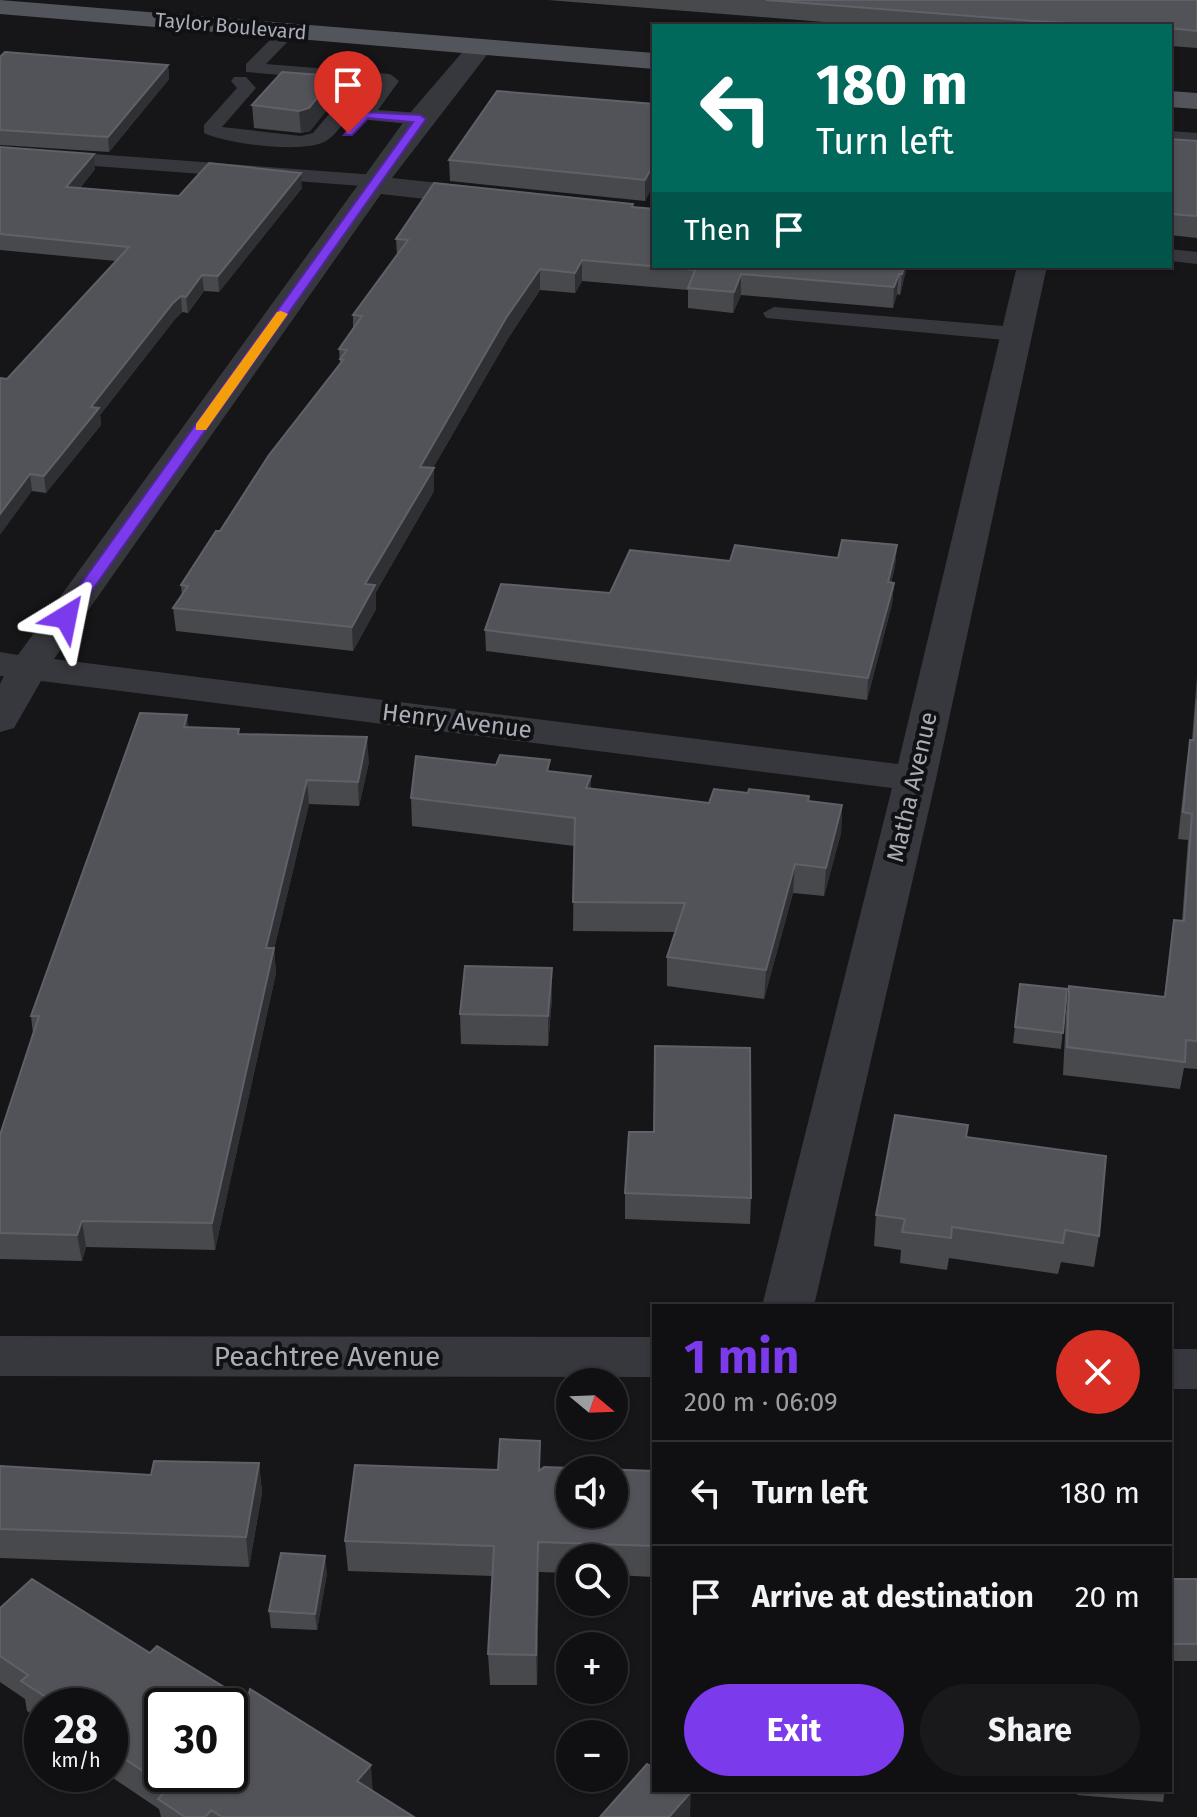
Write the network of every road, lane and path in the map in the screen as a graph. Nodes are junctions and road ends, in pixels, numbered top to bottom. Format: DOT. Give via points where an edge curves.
graph roads {
  1 [pos="15,9"];
  2 [pos="289,31"];
  3 [pos="480,47"];
  4 [pos="652,61"];
  5 [pos="246,74"];
  6 [pos="380,95"];
  7 [pos="1172,99"];
  8 [pos="1197,101"];
  9 [pos="365,115"];
  10 [pos="420,119"];
  11 [pos="1172,137"];
  12 [pos="1197,139"];
  13 [pos="0,153"];
  14 [pos="375,183"];
  15 [pos="514,200"];
  16 [pos="1172,255"];
  17 [pos="1197,258"];
  18 [pos="1032,268"];
  19 [pos="774,313"];
  20 [pos="1016,334"];
  21 [pos="15,666"];
  22 [pos="0,720"];
  23 [pos="915,779"];
  24 [pos="788,1304"];
  25 [pos="0,1356"];
  26 [pos="652,1357"];
  27 [pos="1172,1369"];
  28 [pos="1197,1369"];
  1 -- 2 [label="main road, Taylor Boulevard"];
  2 -- 3 [label="main road, Taylor Boulevard"];
  2 -- 5 [label="lane"];
  3 -- 4 [label="main road, Taylor Boulevard"];
  3 -- 10 [label="street"];
  5 -- 6 [label="lane" via="384,78 390,81"];
  5 -- 6 [label="lane" via="247,88 211,129 302,142 320,137 352,98"];
  5 -- 9 [label="lane" via="189,139 332,151"];
  6 -- 9 [label="lane"];
  7 -- 8 [label="main road"];
  9 -- 10 [label="lane"];
  10 -- 14 [label="street"];
  11 -- 12 [label="lane"];
  13 -- 14 [label="lane"];
  14 -- 15 [label="street"];
  14 -- 21 [label="street"];
  16 -- 17 [label="lane"];
  18 -- 20 [label="street, Matha Avenue"];
  19 -- 20 [label="lane"];
  20 -- 23 [label="street, Matha Avenue"];
  21 -- 22 [label="street"];
  21 -- 23 [label="street, Henry Avenue"];
  23 -- 24 [label="street, Matha Avenue"];
  25 -- 26 [label="street, Peachtree Avenue"];
  27 -- 28 [label="street"];
}
